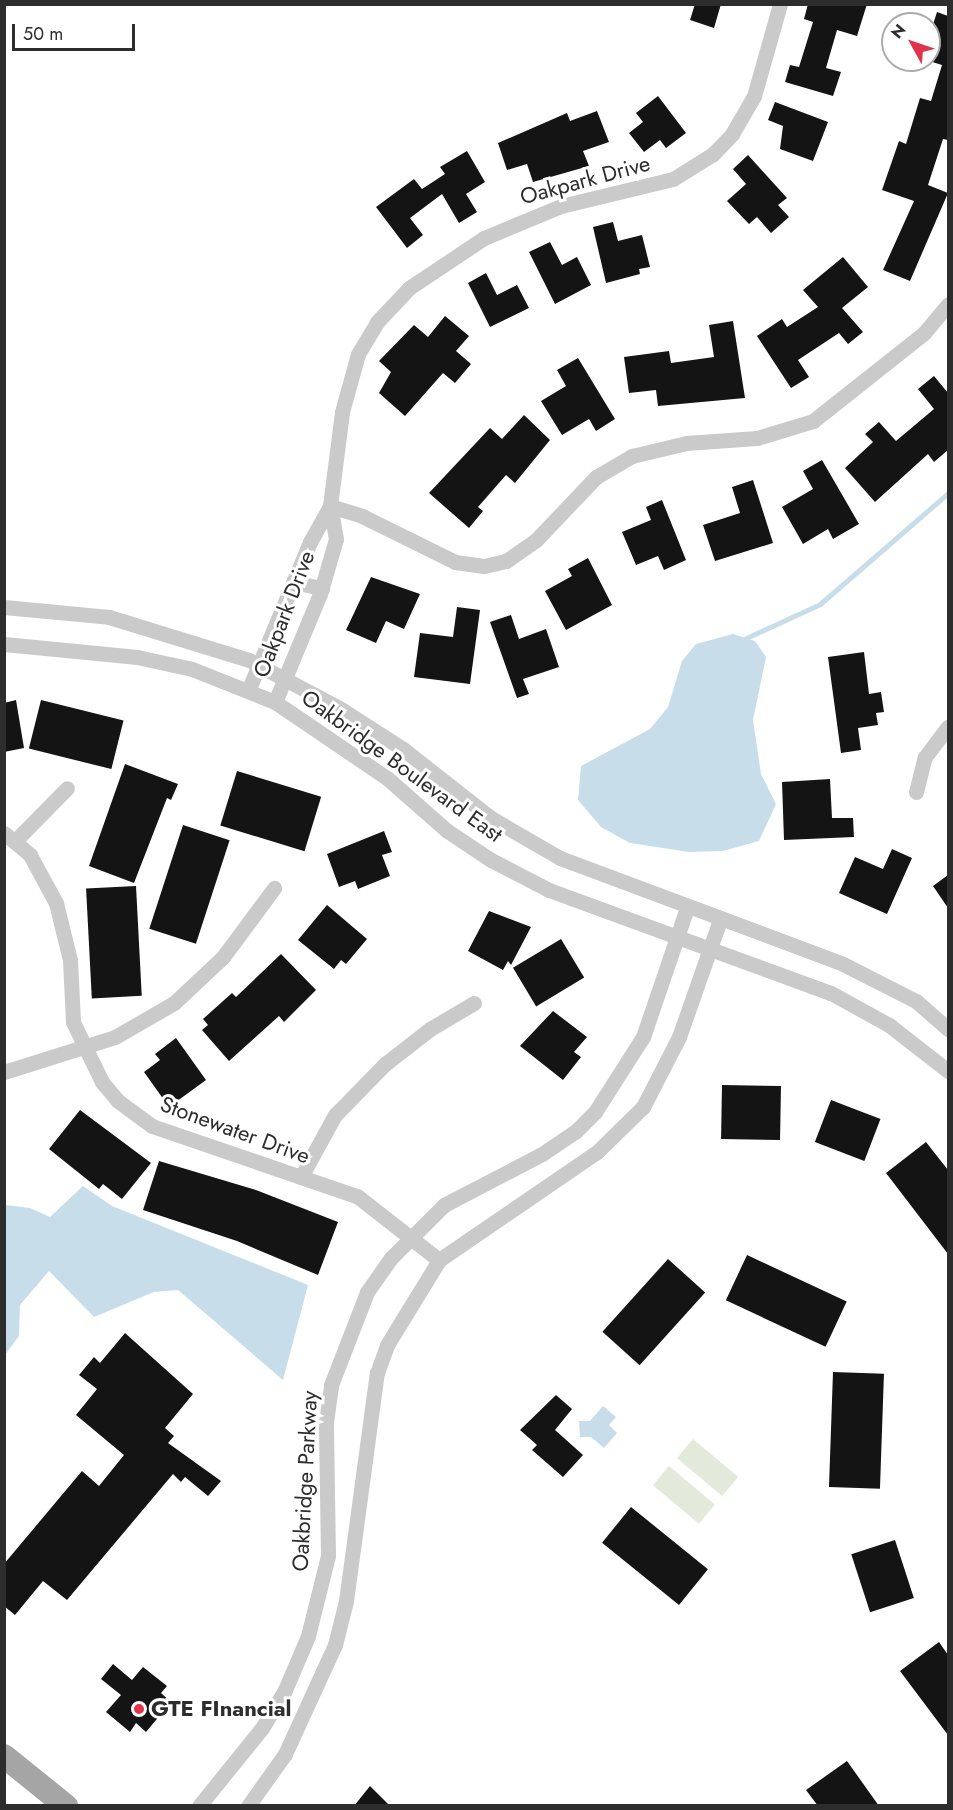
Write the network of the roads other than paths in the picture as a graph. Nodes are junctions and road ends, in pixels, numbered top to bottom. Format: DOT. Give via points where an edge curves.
graph roads {
  1 [pos="780,4"];
  2 [pos="948,304"];
  3 [pos="330,506"];
  4 [pos="293,582"];
  5 [pos="322,588"];
  6 [pos="4,607"];
  7 [pos="4,644"];
  8 [pos="260,665"];
  9 [pos="286,677"];
  10 [pos="248,691"];
  11 [pos="274,702"];
  12 [pos="948,727"];
  13 [pos="67,788"];
  14 [pos="916,792"];
  15 [pos="10,837"];
  16 [pos="274,888"];
  17 [pos="687,908"];
  18 [pos="720,920"];
  19 [pos="678,938"];
  20 [pos="711,949"];
  21 [pos="474,1003"];
  22 [pos="948,1029"];
  23 [pos="84,1046"];
  24 [pos="948,1071"];
  25 [pos="4,1072"];
  26 [pos="301,1178"];
  27 [pos="410,1238"];
  28 [pos="439,1260"];
  29 [pos="4,1756"];
  30 [pos="66,1806"];
  31 [pos="199,1806"];
  32 [pos="248,1806"];
  1 -- 3 [label="street, Oakpark Drive" via="745,113 732,134 694,168 646,188 561,206 510,225 441,263 391,304 350,375"];
  2 -- 3 [label="street" via="924,333 813,421 757,438 686,443 632,456 596,477 536,540 506,561 484,566 455,562 362,516"];
  3 -- 4 [label="street, Oakpark Drive"];
  3 -- 5 [label="street, Oakpark Drive" via="336,539"];
  4 -- 5 [label="street"];
  4 -- 8 [label="street, Oakpark Drive"];
  5 -- 9 [label="street, Oakpark Drive"];
  6 -- 8 [label="street, Oakbridge Boulevard East" via="152,627"];
  7 -- 10 [label="street, Oakbridge Boulevard East" via="137,657 192,669"];
  8 -- 9 [label="street, Oakbridge Boulevard East"];
  8 -- 10 [label="street, Oakpark Drive"];
  9 -- 11 [label="street, Oakpark Drive"];
  9 -- 17 [label="street, Oakbridge Boulevard East" via="403,749 491,818 528,841"];
  10 -- 11 [label="street, Oakbridge Boulevard East"];
  11 -- 19 [label="street, Oakbridge Boulevard East" via="387,778 446,830 491,860 549,890"];
  12 -- 14 [label="street" via="925,757"];
  13 -- 15 [label="street"];
  15 -- 23 [label="street, Stonewater Drive" via="30,855 56,903 70,960 73,1022"];
  16 -- 23 [label="street" via="223,957 174,1003 115,1037"];
  17 -- 18 [label="street, Oakbridge Boulevard East"];
  17 -- 19 [label="street, Oakbridge Parkway"];
  18 -- 20 [label="street"];
  18 -- 22 [label="street, Oakbridge Boulevard East" via="884,983 916,1001"];
  19 -- 20 [label="street, Oakbridge Boulevard East"];
  19 -- 27 [label="street, Oakbridge Parkway" via="644,1038 595,1112 576,1131 542,1154 444,1205"];
  20 -- 24 [label="street, Oakbridge Boulevard East" via="831,993 889,1025"];
  20 -- 28 [label="street" via="662,1078 644,1107 597,1152"];
  21 -- 26 [label="street" via="422,1035 377,1073 322,1132"];
  23 -- 25 [label="street"];
  23 -- 26 [label="street, Stonewater Drive" via="118,1101 152,1126"];
  26 -- 27 [label="street, Stonewater Drive" via="357,1196"];
  27 -- 28 [label="street, Stonewater Drive"];
  27 -- 31 [label="street, Oakbridge Parkway" via="367,1292 331,1385 326,1422 328,1556 308,1636 285,1690 262,1728"];
  28 -- 32 [label="street" via="387,1345 377,1373 346,1601 335,1645 285,1754"];
  29 -- 30 [label="main road"];
}
